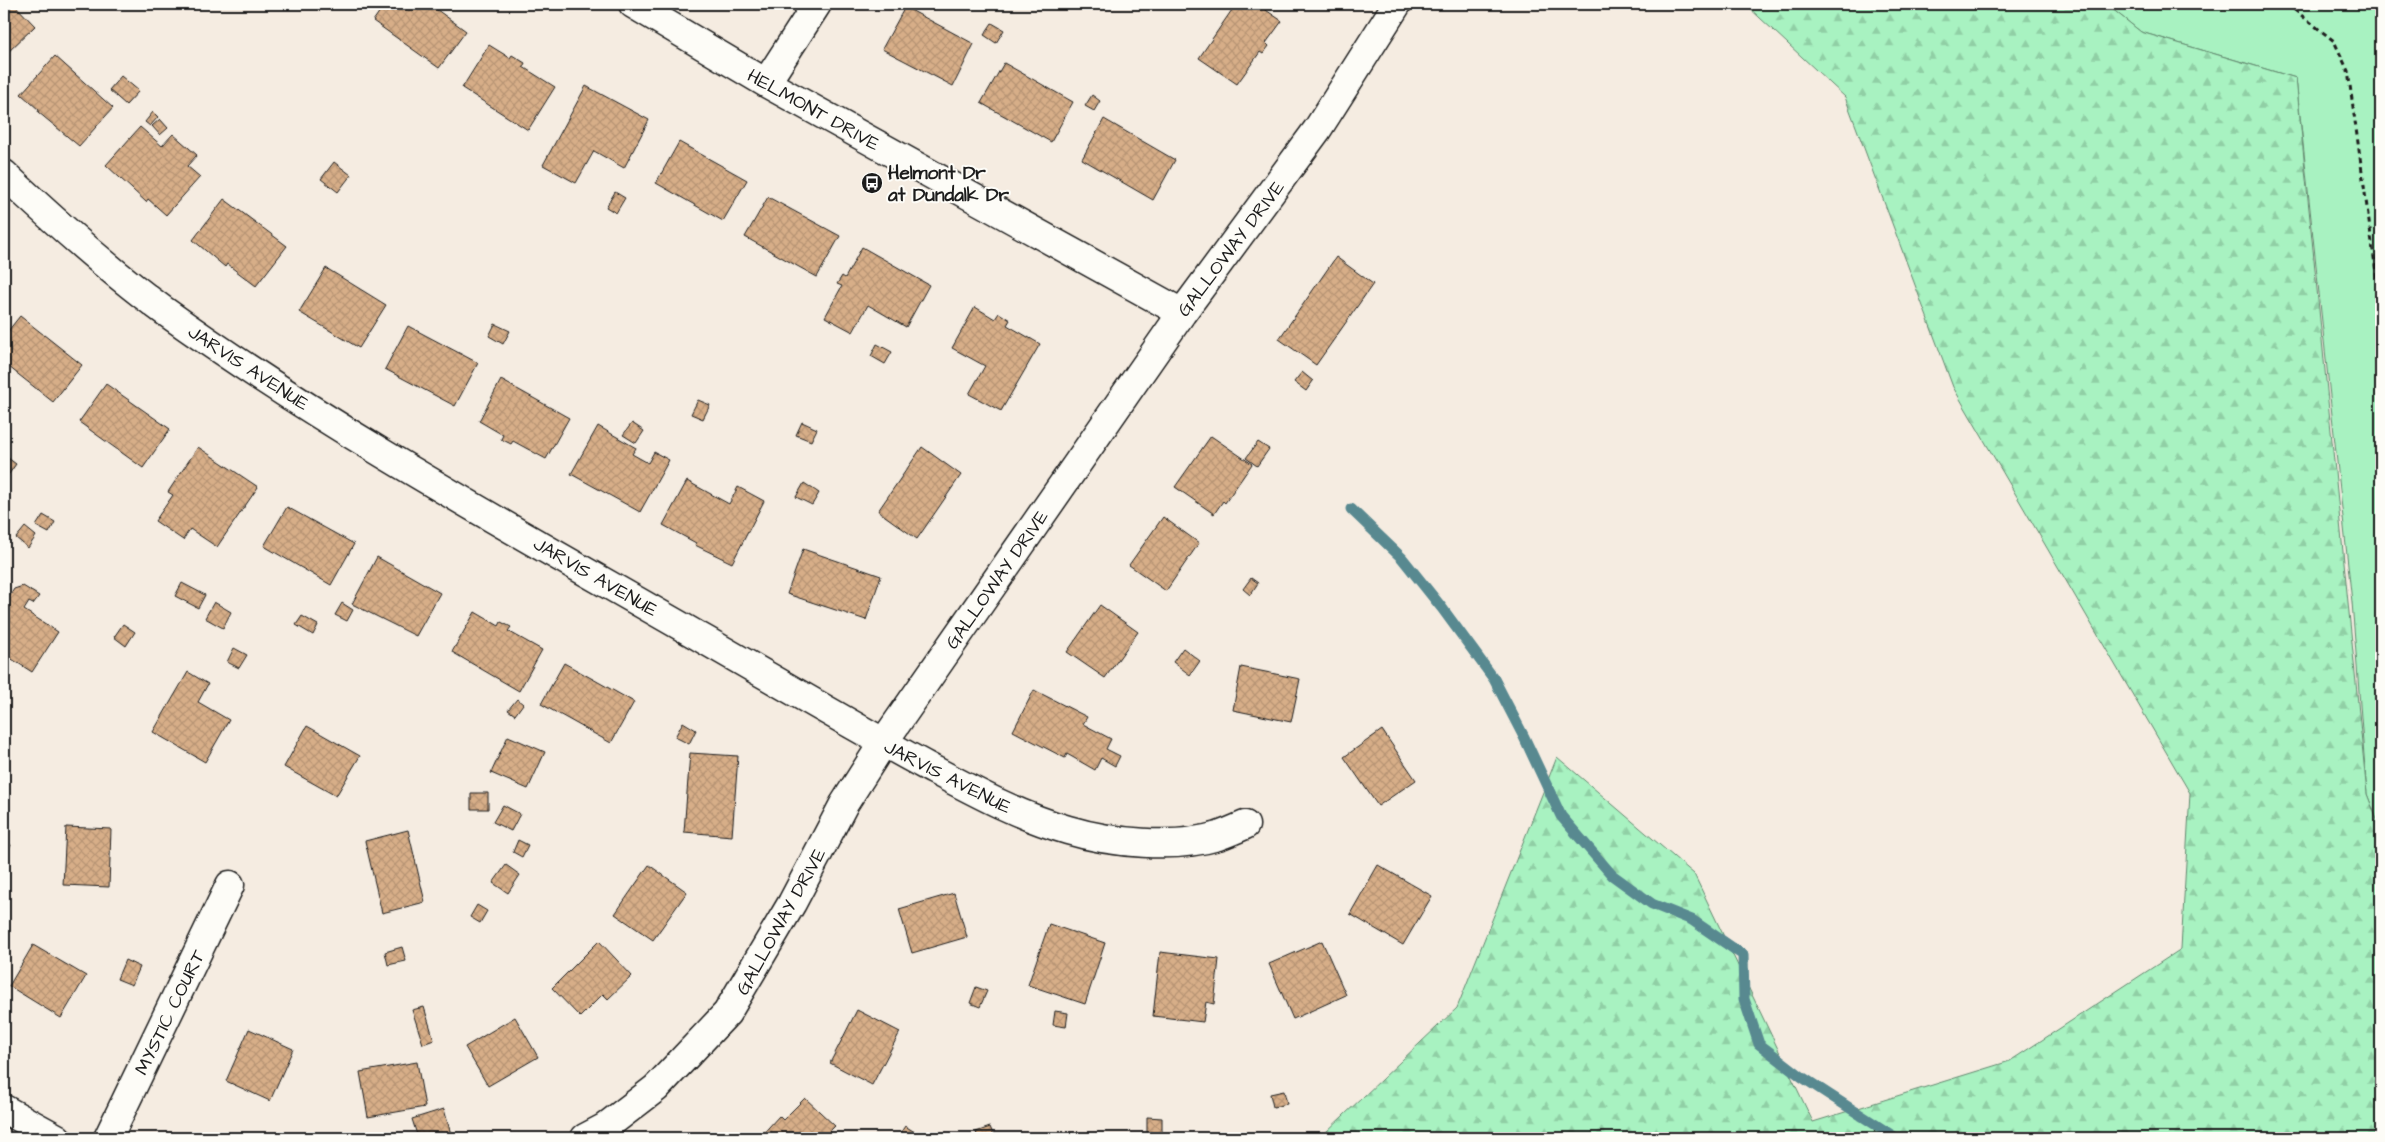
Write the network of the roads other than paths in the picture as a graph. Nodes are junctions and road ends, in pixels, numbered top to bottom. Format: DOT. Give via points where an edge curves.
graph roads {
  1 [pos="633,4"];
  2 [pos="817,4"];
  3 [pos="1397,4"];
  4 [pos="766,83"];
  5 [pos="4,174"];
  6 [pos="1182,313"];
  7 [pos="883,743"];
  8 [pos="1245,825"];
  9 [pos="230,885"];
  10 [pos="4,1109"];
  11 [pos="56,1138"];
  12 [pos="108,1138"];
  13 [pos="585,1138"];
  1 -- 4 [label="street, HELMONT DRIVE"];
  2 -- 4 [label="street"];
  3 -- 6 [label="street, GALLOWAY DRIVE" via="1317,130"];
  4 -- 6 [label="street, HELMONT DRIVE"];
  5 -- 7 [label="street, JARVIS AVENUE" via="56,223 161,308 261,377 423,477"];
  6 -- 7 [label="street, GALLOWAY DRIVE"];
  7 -- 8 [label="street, JARVIS AVENUE" via="1001,805 1070,831 1159,843 1217,836"];
  7 -- 13 [label="street, GALLOWAY DRIVE" via="844,804 792,903 727,1013 656,1088 604,1128"];
  9 -- 12 [label="street, MYSTIC COURT"];
  10 -- 11 [label="street"];
}
